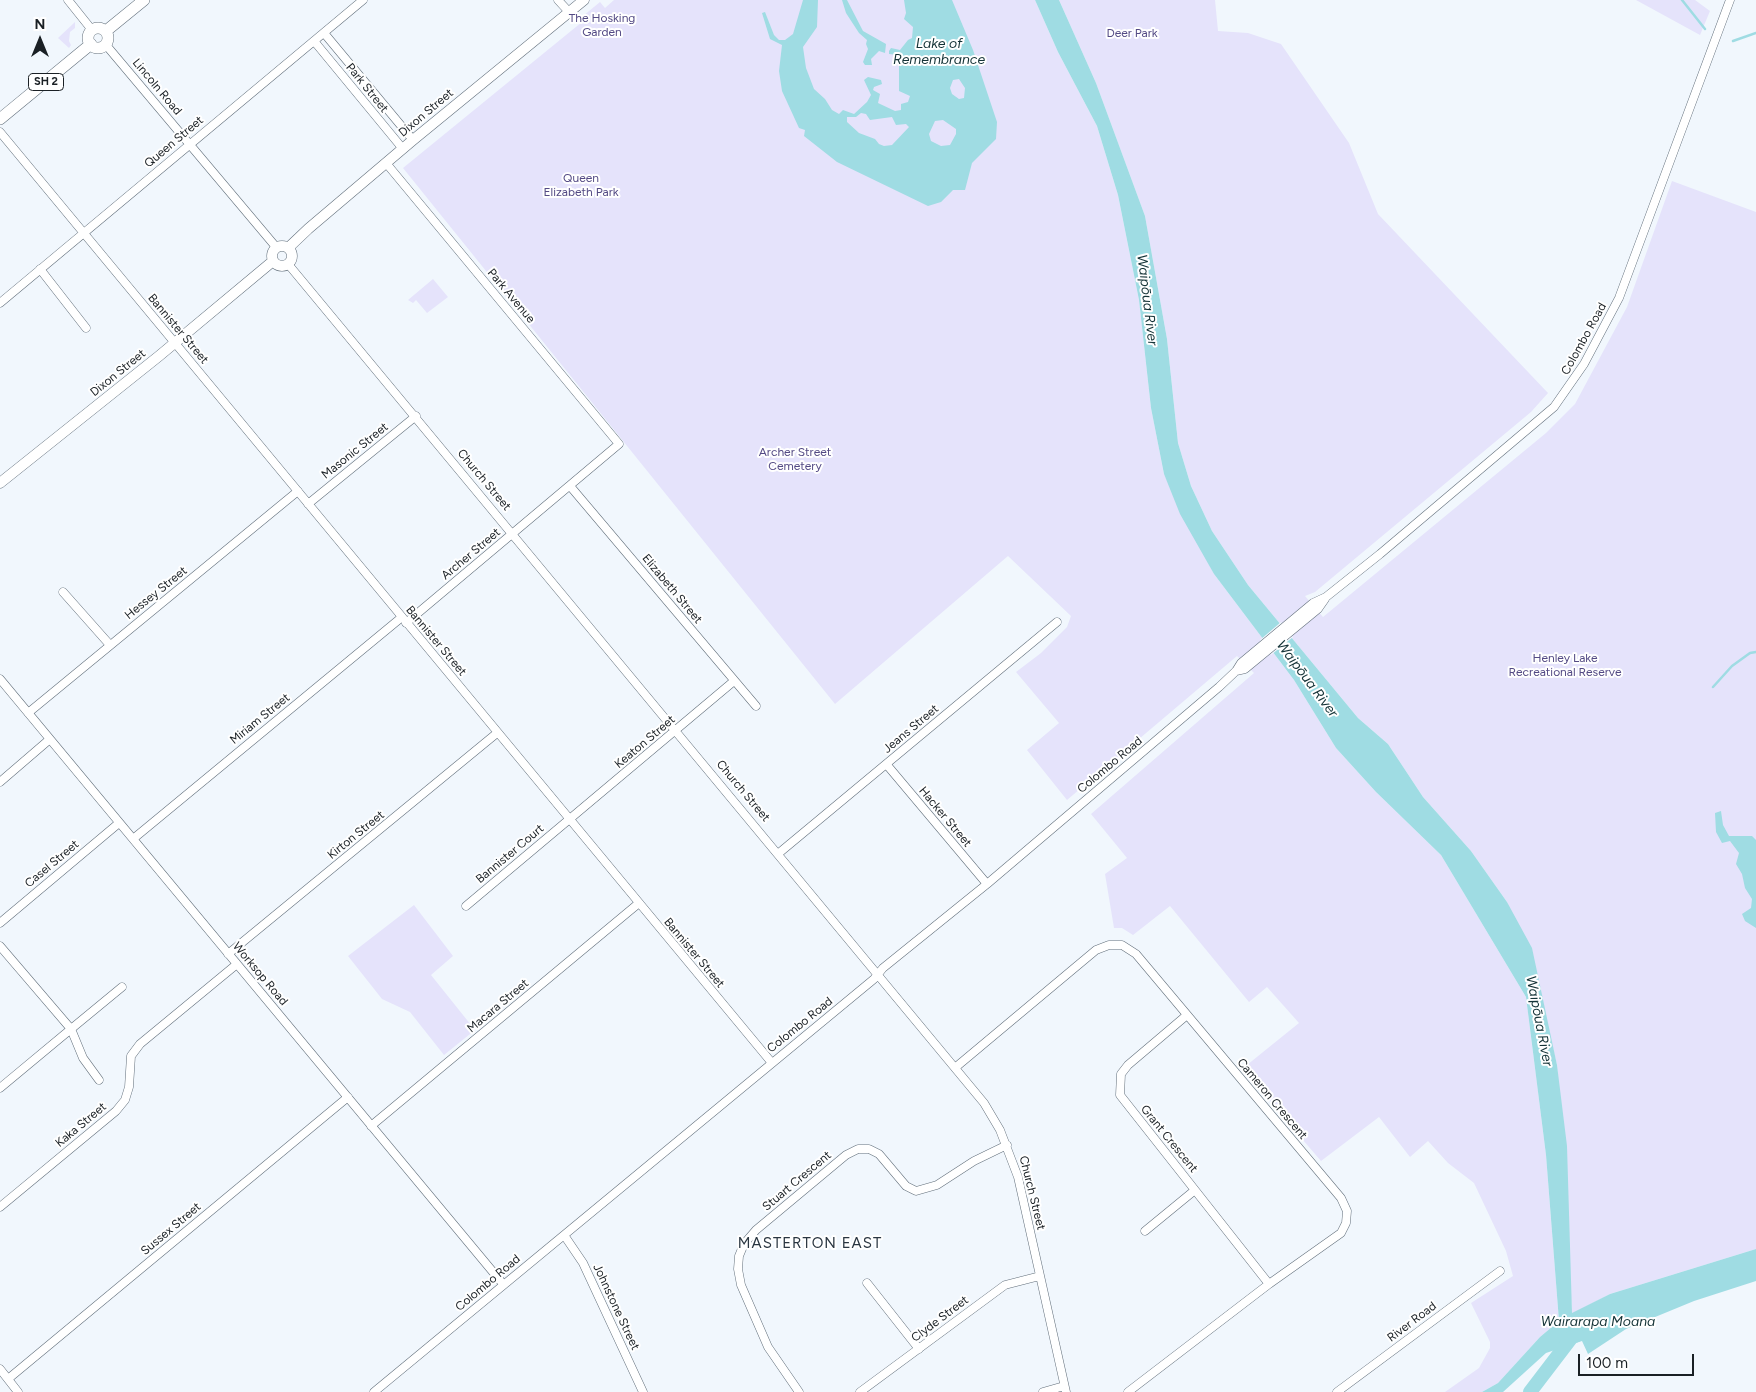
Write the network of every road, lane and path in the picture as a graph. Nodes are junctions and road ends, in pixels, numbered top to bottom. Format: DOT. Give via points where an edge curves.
graph roads {
  1 [pos="68,0"];
  2 [pos="144,0"];
  3 [pos="363,0"];
  4 [pos="558,0"];
  5 [pos="584,0"];
  6 [pos="1730,0"];
  7 [pos="569,12"];
  8 [pos="92,30"];
  9 [pos="106,32"];
  10 [pos="324,33"];
  11 [pos="314,41"];
  12 [pos="91,44"];
  13 [pos="106,45"];
  14 [pos="0,119"];
  15 [pos="0,132"];
  16 [pos="413,140"];
  17 [pos="190,145"];
  18 [pos="403,149"];
  19 [pos="386,163"];
  20 [pos="84,232"];
  21 [pos="276,247"];
  22 [pos="288,248"];
  23 [pos="272,261"];
  24 [pos="288,264"];
  25 [pos="40,269"];
  26 [pos="0,303"];
  27 [pos="86,328"];
  28 [pos="175,342"];
  29 [pos="416,416"];
  30 [pos="620,444"];
  31 [pos="0,483"];
  32 [pos="570,486"];
  33 [pos="298,491"];
  34 [pos="308,504"];
  35 [pos="514,533"];
  36 [pos="63,592"];
  37 [pos="404,620"];
  38 [pos="1057,622"];
  39 [pos="110,645"];
  40 [pos="0,679"];
  41 [pos="734,681"];
  42 [pos="756,706"];
  43 [pos="28,713"];
  44 [pos="677,730"];
  45 [pos="497,733"];
  46 [pos="50,740"];
  47 [pos="887,765"];
  48 [pos="0,782"];
  49 [pos="569,819"];
  50 [pos="119,823"];
  51 [pos="133,839"];
  52 [pos="779,853"];
  53 [pos="987,884"];
  54 [pos="638,904"];
  55 [pos="466,906"];
  56 [pos="0,923"];
  57 [pos="0,946"];
  58 [pos="228,954"];
  59 [pos="237,964"];
  60 [pos="879,974"];
  61 [pos="122,987"];
  62 [pos="1188,1016"];
  63 [pos="71,1028"];
  64 [pos="772,1063"];
  65 [pos="956,1067"];
  66 [pos="99,1080"];
  67 [pos="0,1088"];
  68 [pos="348,1097"];
  69 [pos="372,1126"];
  70 [pos="1007,1146"];
  71 [pos="1195,1190"];
  72 [pos="0,1207"];
  73 [pos="1144,1231"];
  74 [pos="564,1235"];
  75 [pos="1500,1270"];
  76 [pos="1040,1276"];
  77 [pos="867,1283"];
  78 [pos="503,1284"];
  79 [pos="1269,1284"];
  80 [pos="919,1349"];
  81 [pos="0,1369"];
  82 [pos="8,1379"];
  83 [pos="1065,1389"];
  84 [pos="18,1392"];
  85 [pos="374,1392"];
  86 [pos="643,1392"];
  87 [pos="799,1392"];
  88 [pos="860,1392"];
  89 [pos="1043,1392"];
  90 [pos="1128,1392"];
  91 [pos="1337,1392"];
  1 -- 8 [label="street"];
  2 -- 9 [label="highway"];
  3 -- 10 [label="street, Queen Street"];
  4 -- 7 [label="street"];
  5 -- 7 [label="main road, Dixon Street"];
  6 -- 53 [label="street, Colombo Road" via="1619,298 1570,387 1554,407"];
  7 -- 16 [label="main road, Dixon Street"];
  8 -- 9 [label="highway" via="100,28"];
  8 -- 12 [label="highway" via="88,38"];
  9 -- 13 [label="highway" via="109,37"];
  10 -- 11 [label="street, Queen Street"];
  10 -- 16 [label="street, Park Street"];
  11 -- 17 [label="street, Queen Street"];
  11 -- 18 [label="street, Park Street"];
  12 -- 13 [label="highway" via="98,48"];
  12 -- 14 [label="highway, SH 2"];
  13 -- 17 [label="street, Lincoln Road"];
  15 -- 20 [label="street, Bannister Street"];
  16 -- 18 [label="main road, Dixon Street"];
  17 -- 20 [label="street, Queen Street"];
  17 -- 21 [label="street"];
  18 -- 19 [label="main road, Dixon Street"];
  19 -- 22 [label="main road, Dixon Street"];
  19 -- 30 [label="street, Park Avenue"];
  20 -- 25 [label="street, Queen Street"];
  20 -- 28 [label="street, Bannister Street"];
  21 -- 22 [label="main road"];
  21 -- 23 [label="main road"];
  22 -- 24 [label="main road" via="292,256"];
  23 -- 24 [label="main road" via="281,266"];
  23 -- 28 [label="main road, Dixon Street"];
  24 -- 29 [label="street, Church Street"];
  25 -- 26 [label="street, Queen Street"];
  25 -- 27 [label="street"];
  28 -- 31 [label="main road, Dixon Street"];
  28 -- 33 [label="street, Bannister Street"];
  29 -- 34 [label="street, Masonic Street"];
  29 -- 35 [label="street, Church Street"];
  30 -- 32 [label="street, Archer Street"];
  32 -- 35 [label="street, Archer Street"];
  32 -- 41 [label="street, Elizabeth Street"];
  33 -- 34 [label="street, Bannister Street"];
  33 -- 39 [label="street, Hessey Street"];
  34 -- 37 [label="street, Bannister Street"];
  35 -- 37 [label="street, Archer Street"];
  35 -- 44 [label="street, Church Street"];
  36 -- 39 [label="street"];
  37 -- 45 [label="street, Bannister Street"];
  37 -- 51 [label="street, Miriam Street"];
  38 -- 47 [label="street, Jeans Street"];
  39 -- 43 [label="street, Hessey Street"];
  40 -- 43 [label="street, Worksop Road"];
  41 -- 42 [label="street, Elizabeth Street"];
  41 -- 44 [label="street, Keaton Street"];
  43 -- 46 [label="street, Worksop Road"];
  44 -- 49 [label="street, Keaton Street"];
  44 -- 52 [label="street, Church Street"];
  45 -- 49 [label="street, Bannister Street"];
  45 -- 58 [label="street, Kirton Street"];
  46 -- 48 [label="street"];
  46 -- 50 [label="street, Worksop Road"];
  47 -- 52 [label="street, Jeans Street"];
  47 -- 53 [label="street, Hacker Street"];
  49 -- 54 [label="street, Bannister Street"];
  49 -- 55 [label="street, Bannister Court"];
  50 -- 51 [label="street, Worksop Road"];
  50 -- 56 [label="street, Casel Street"];
  51 -- 58 [label="street, Worksop Road"];
  52 -- 60 [label="street, Church Street"];
  53 -- 60 [label="street, Colombo Road"];
  54 -- 64 [label="street, Bannister Street"];
  54 -- 69 [label="street, Macara Street"];
  57 -- 63 [label="street"];
  58 -- 59 [label="street, Worksop Road"];
  59 -- 68 [label="street, Worksop Road"];
  59 -- 72 [label="street, Kaka Street" via="140,1044 131,1056 127,1094 116,1111"];
  60 -- 64 [label="street, Colombo Road"];
  60 -- 65 [label="street, Church Street"];
  61 -- 63 [label="street"];
  62 -- 65 [label="street, Cameron Crescent" via="1136,954 1122,945 1109,945 1096,950"];
  62 -- 71 [label="street, Grant Crescent" via="1120,1074 1120,1095"];
  62 -- 79 [label="street, Cameron Crescent" via="1341,1198 1347,1211 1341,1234"];
  63 -- 66 [label="street" via="83,1058"];
  63 -- 67 [label="street"];
  64 -- 74 [label="street, Colombo Road"];
  65 -- 70 [label="street, Church Street" via="984,1103"];
  68 -- 69 [label="street, Worksop Road"];
  68 -- 82 [label="street, Sussex Street"];
  69 -- 78 [label="street, Worksop Road"];
  70 -- 76 [label="street, Church Street" via="1018,1176"];
  70 -- 87 [label="street, Stuart Crescent" via="974,1161 937,1185 916,1191 906,1186 880,1154 869,1148 858,1149 846,1155 756,1230 744,1244 739,1256 740,1285 768,1347"];
  71 -- 73 [label="street"];
  71 -- 79 [label="street, Grant Crescent"];
  74 -- 78 [label="street, Colombo Road"];
  74 -- 86 [label="street, Johnstone Street" via="583,1263"];
  75 -- 91 [label="street, River Road"];
  76 -- 80 [label="street, Clyde Street" via="1006,1285"];
  76 -- 83 [label="street, Church Street"];
  77 -- 80 [label="street"];
  78 -- 85 [label="street, Colombo Road"];
  79 -- 90 [label="street, Cameron Crescent"];
  80 -- 88 [label="street, Clyde Street"];
  81 -- 82 [label="street"];
  82 -- 84 [label="street"];
  83 -- 89 [label="street"];
}
